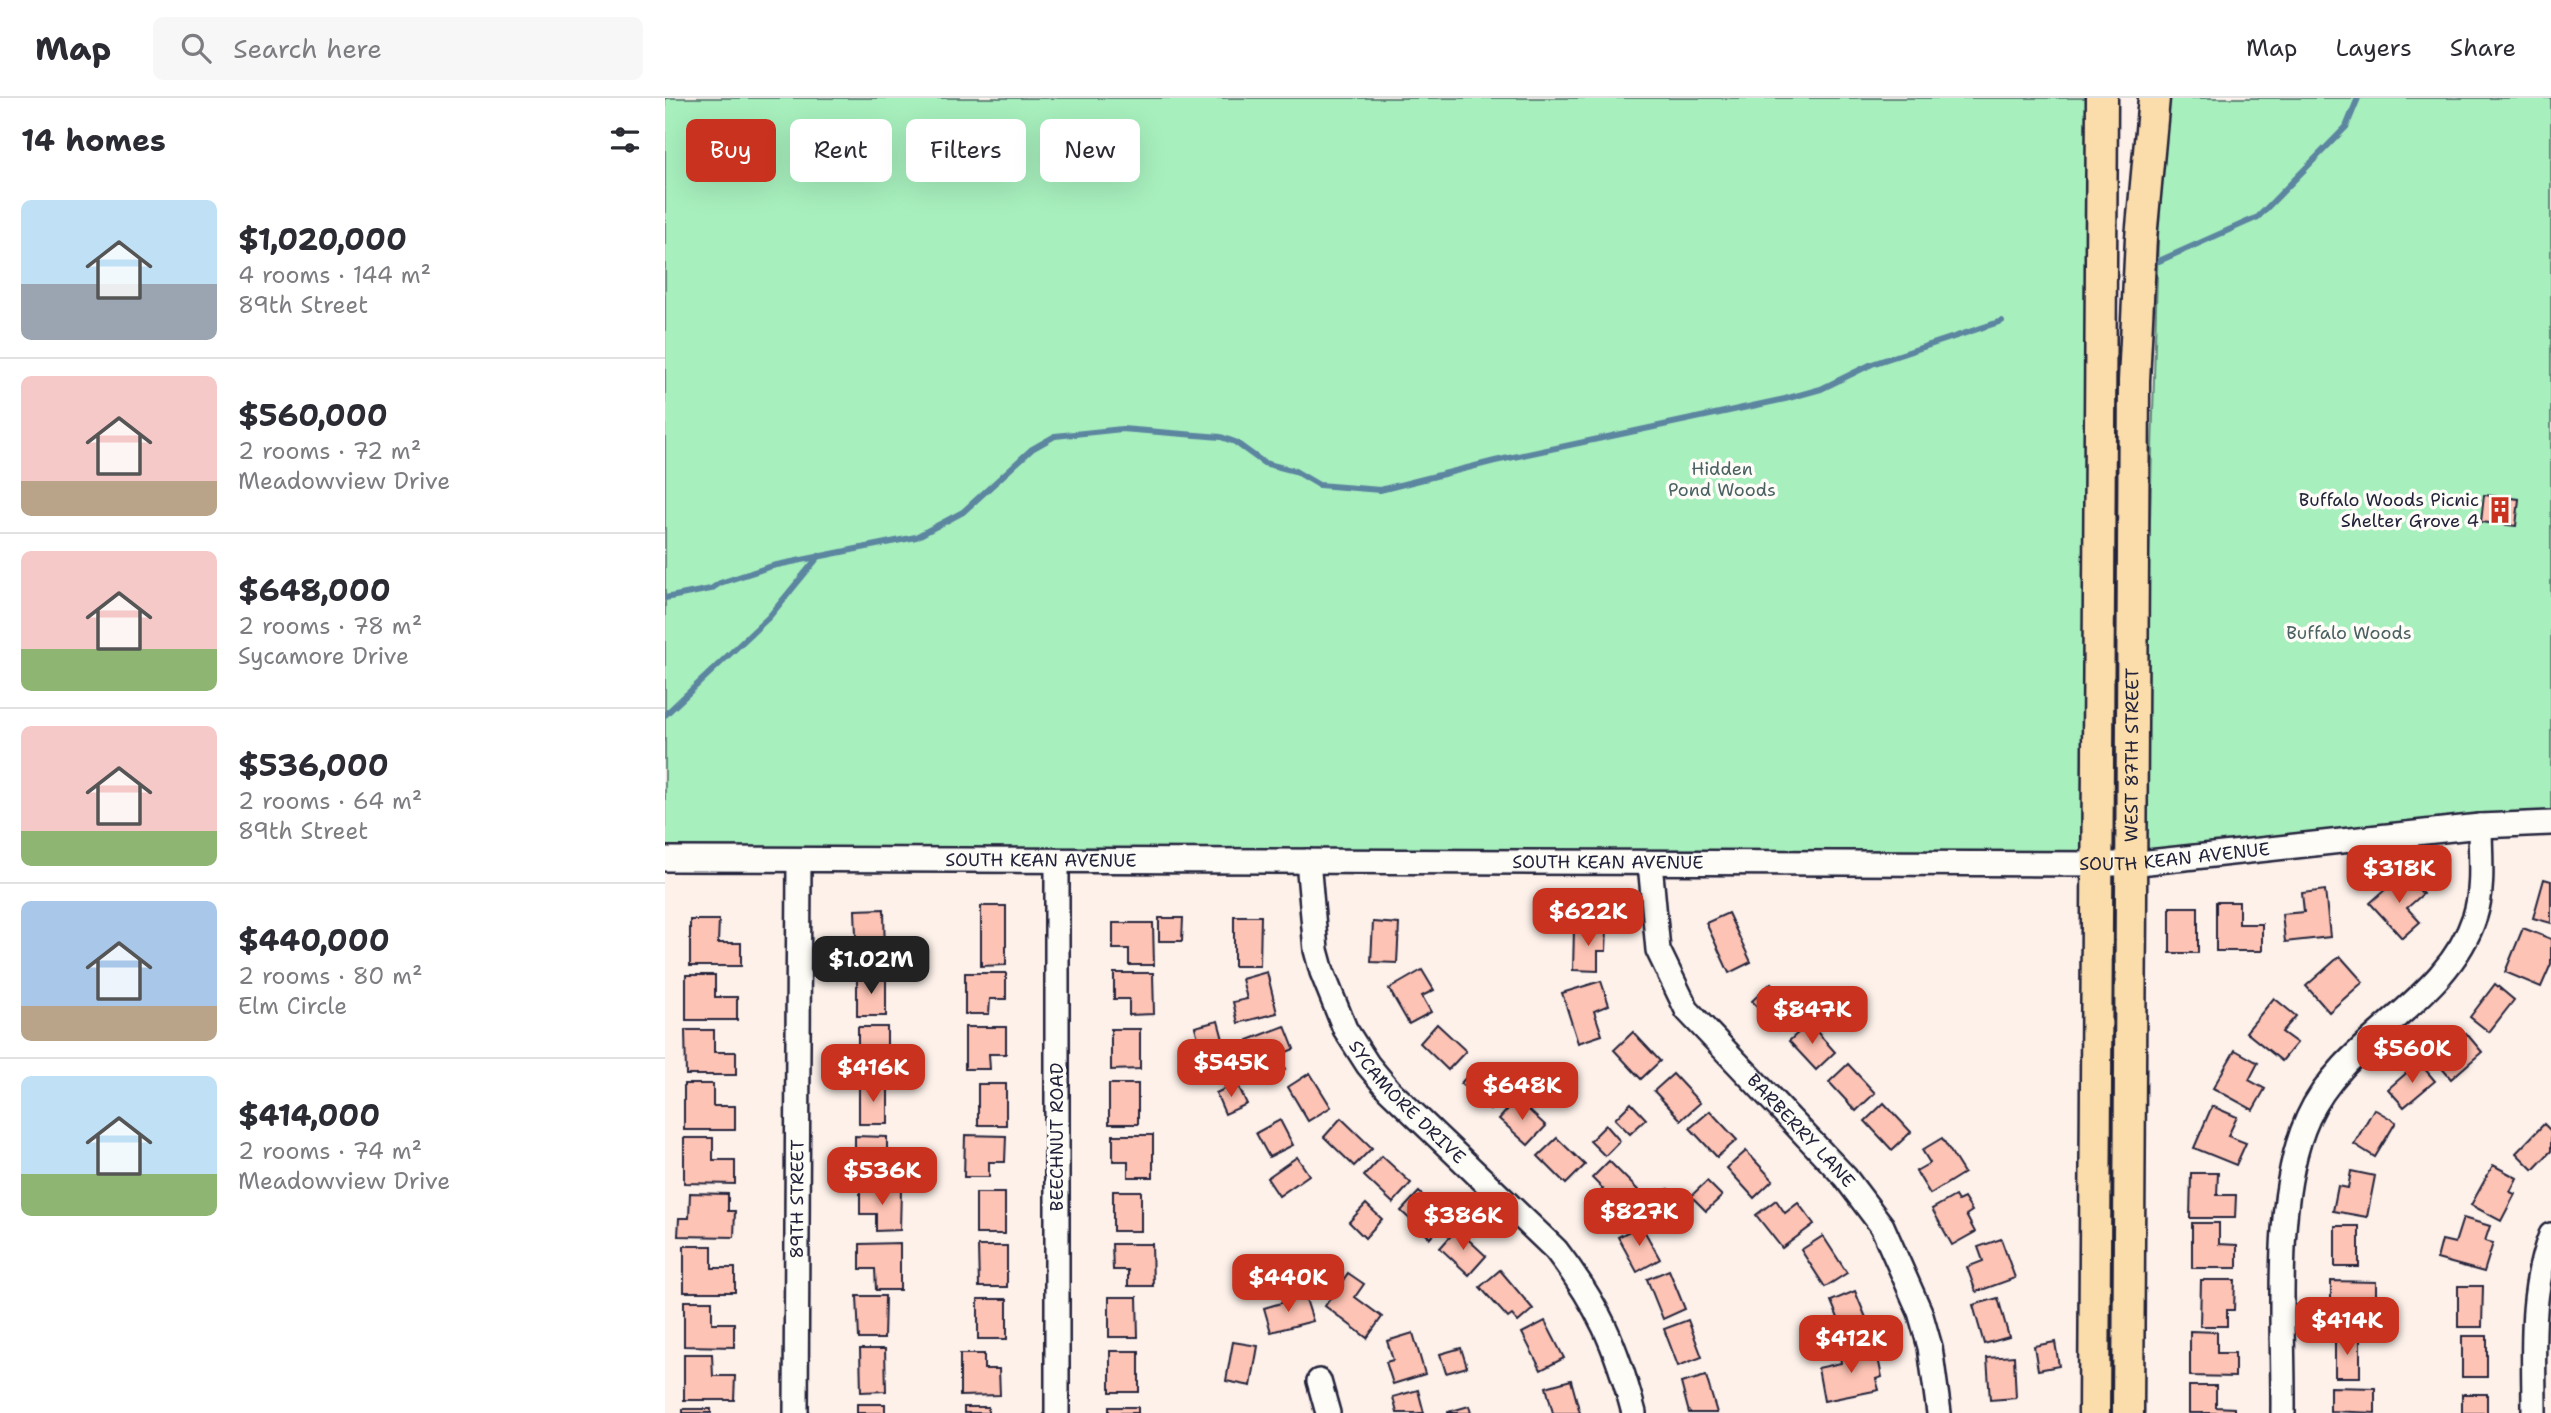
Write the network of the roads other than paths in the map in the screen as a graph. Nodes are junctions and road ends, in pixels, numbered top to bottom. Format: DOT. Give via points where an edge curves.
graph roads {
  1 [pos="2102,98"];
  2 [pos="2154,98"];
  3 [pos="2551,824"];
  4 [pos="2480,826"];
  5 [pos="665,859"];
  6 [pos="799,860"];
  7 [pos="1057,860"];
  8 [pos="1308,862"];
  9 [pos="1650,863"];
  10 [pos="2096,864"];
  11 [pos="2130,864"];
  12 [pos="2551,1235"];
  13 [pos="1319,1381"];
  14 [pos="796,1413"];
  15 [pos="1057,1413"];
  16 [pos="1328,1413"];
  17 [pos="1634,1413"];
  18 [pos="1939,1413"];
  19 [pos="2094,1413"];
  20 [pos="2128,1413"];
  21 [pos="2283,1413"];
  22 [pos="2533,1413"];
  1 -- 10 [label="main road, WEST 87TH STREET"];
  2 -- 11 [label="main road, WEST 87TH STREET" via="2134,381"];
  3 -- 4 [label="street, SOUTH KEAN AVENUE"];
  4 -- 11 [label="street, SOUTH KEAN AVENUE"];
  4 -- 21 [label="street" via="2480,887 2476,914 2465,940 2438,978 2349,1059 2308,1117 2297,1148 2287,1191"];
  5 -- 6 [label="street, SOUTH KEAN AVENUE"];
  6 -- 7 [label="street, SOUTH KEAN AVENUE"];
  6 -- 14 [label="street, 89TH STREET"];
  7 -- 8 [label="street, SOUTH KEAN AVENUE"];
  7 -- 15 [label="street, BEECHNUT ROAD"];
  8 -- 9 [label="street, SOUTH KEAN AVENUE"];
  8 -- 17 [label="street, SYCAMORE DRIVE" via="1316,950 1345,1030 1389,1090 1556,1250 1578,1279 1612,1340"];
  9 -- 10 [label="street, SOUTH KEAN AVENUE"];
  9 -- 18 [label="street, BARBERRY LANE" via="1658,950 1687,1010 1845,1177 1882,1226 1920,1312"];
  10 -- 11 [label="street, SOUTH KEAN AVENUE"];
  10 -- 19 [label="main road, WEST 87TH STREET"];
  11 -- 20 [label="main road, WEST 87TH STREET"];
  12 -- 22 [label="street" via="2535,1296"];
  13 -- 16 [label="street"];
}
